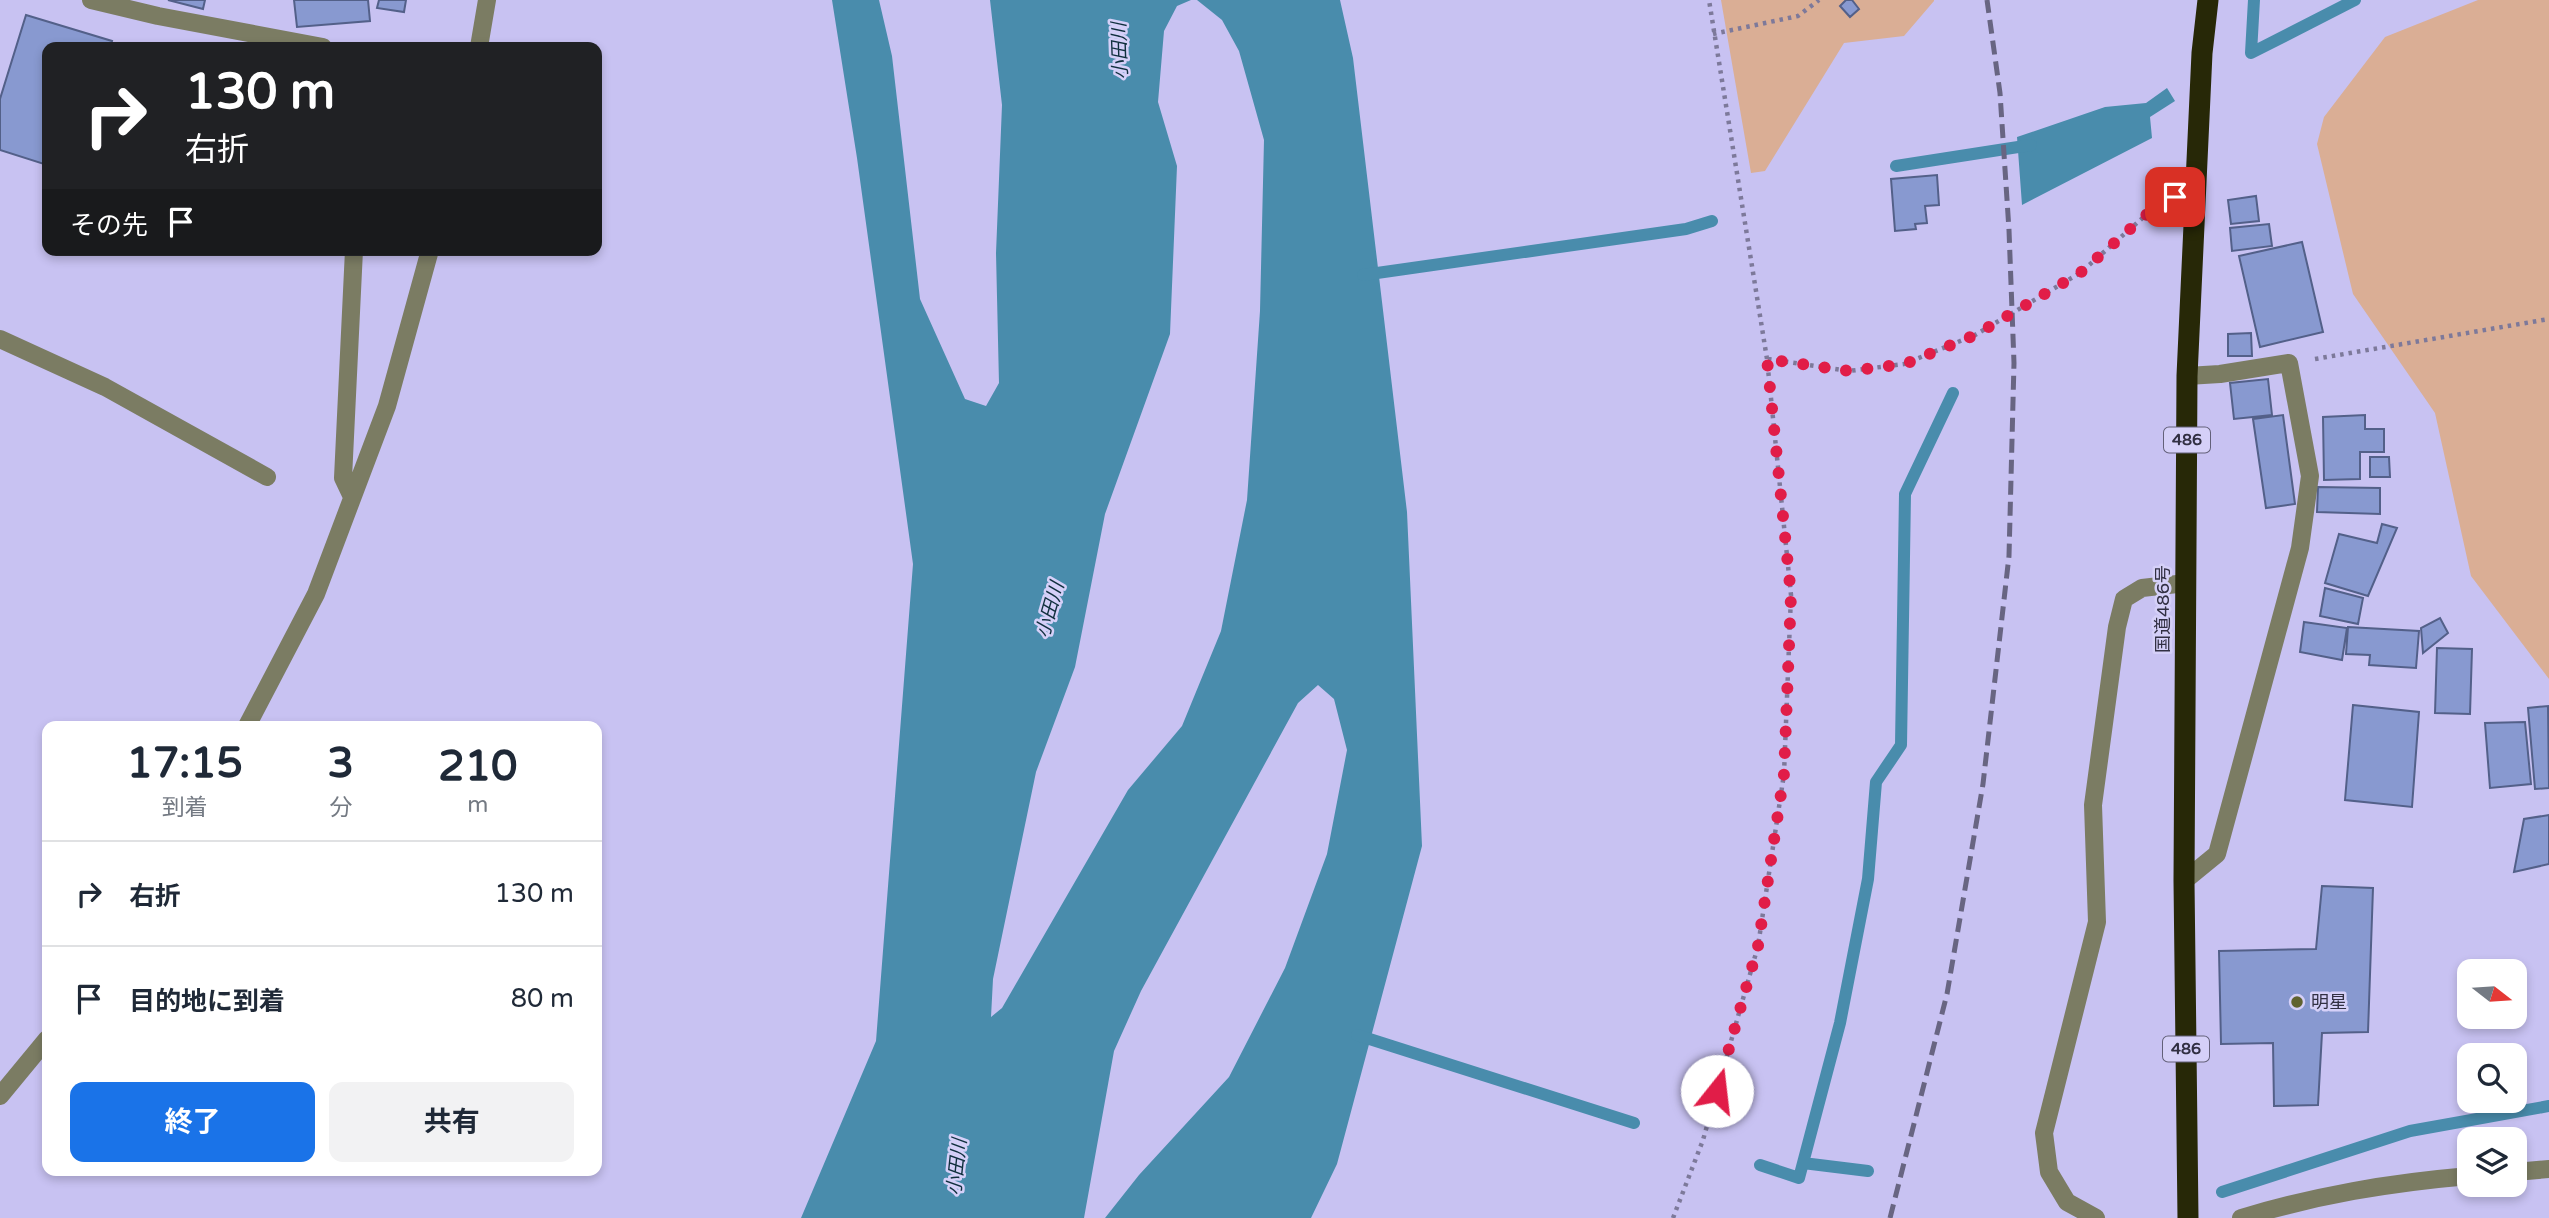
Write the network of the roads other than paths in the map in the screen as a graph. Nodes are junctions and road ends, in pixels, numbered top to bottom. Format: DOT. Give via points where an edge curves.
graph roads {
  1 [pos="91,0"];
  2 [pos="487,0"];
  3 [pos="2208,0"];
  4 [pos="297,42"];
  5 [pos="480,42"];
  6 [pos="354,256"];
  7 [pos="428,256"];
  8 [pos="0,339"];
  9 [pos="2188,376"];
  10 [pos="267,477"];
  11 [pos="352,497"];
  12 [pos="2186,583"];
  13 [pos="250,721"];
  14 [pos="2184,881"];
  15 [pos="42,1045"];
  16 [pos="0,1096"];
  17 [pos="2549,1169"];
  18 [pos="2527,1171"];
  19 [pos="2457,1177"];
  20 [pos="2096,1218"];
  21 [pos="2188,1218"];
  22 [pos="2241,1218"];
  1 -- 4 [label="street"];
  2 -- 5 [label="street"];
  3 -- 9 [label="highway, 国道486号 / 486"];
  6 -- 11 [label="street" via="343,478"];
  7 -- 11 [label="street" via="387,405"];
  8 -- 10 [label="street" via="105,387"];
  9 -- 12 [label="highway, 国道486号 / 486"];
  9 -- 14 [label="street" via="2289,363 2310,476 2300,548 2217,854"];
  11 -- 13 [label="street" via="316,594"];
  12 -- 14 [label="highway, 国道486号 / 486"];
  12 -- 20 [label="street" via="2142,588 2124,598 2093,805 2097,922 2044,1133 2049,1172 2067,1202"];
  14 -- 21 [label="highway, 国道486号 / 486"];
  15 -- 16 [label="street"];
  17 -- 18 [label="street"];
  19 -- 22 [label="street" via="2334,1193"];
}
